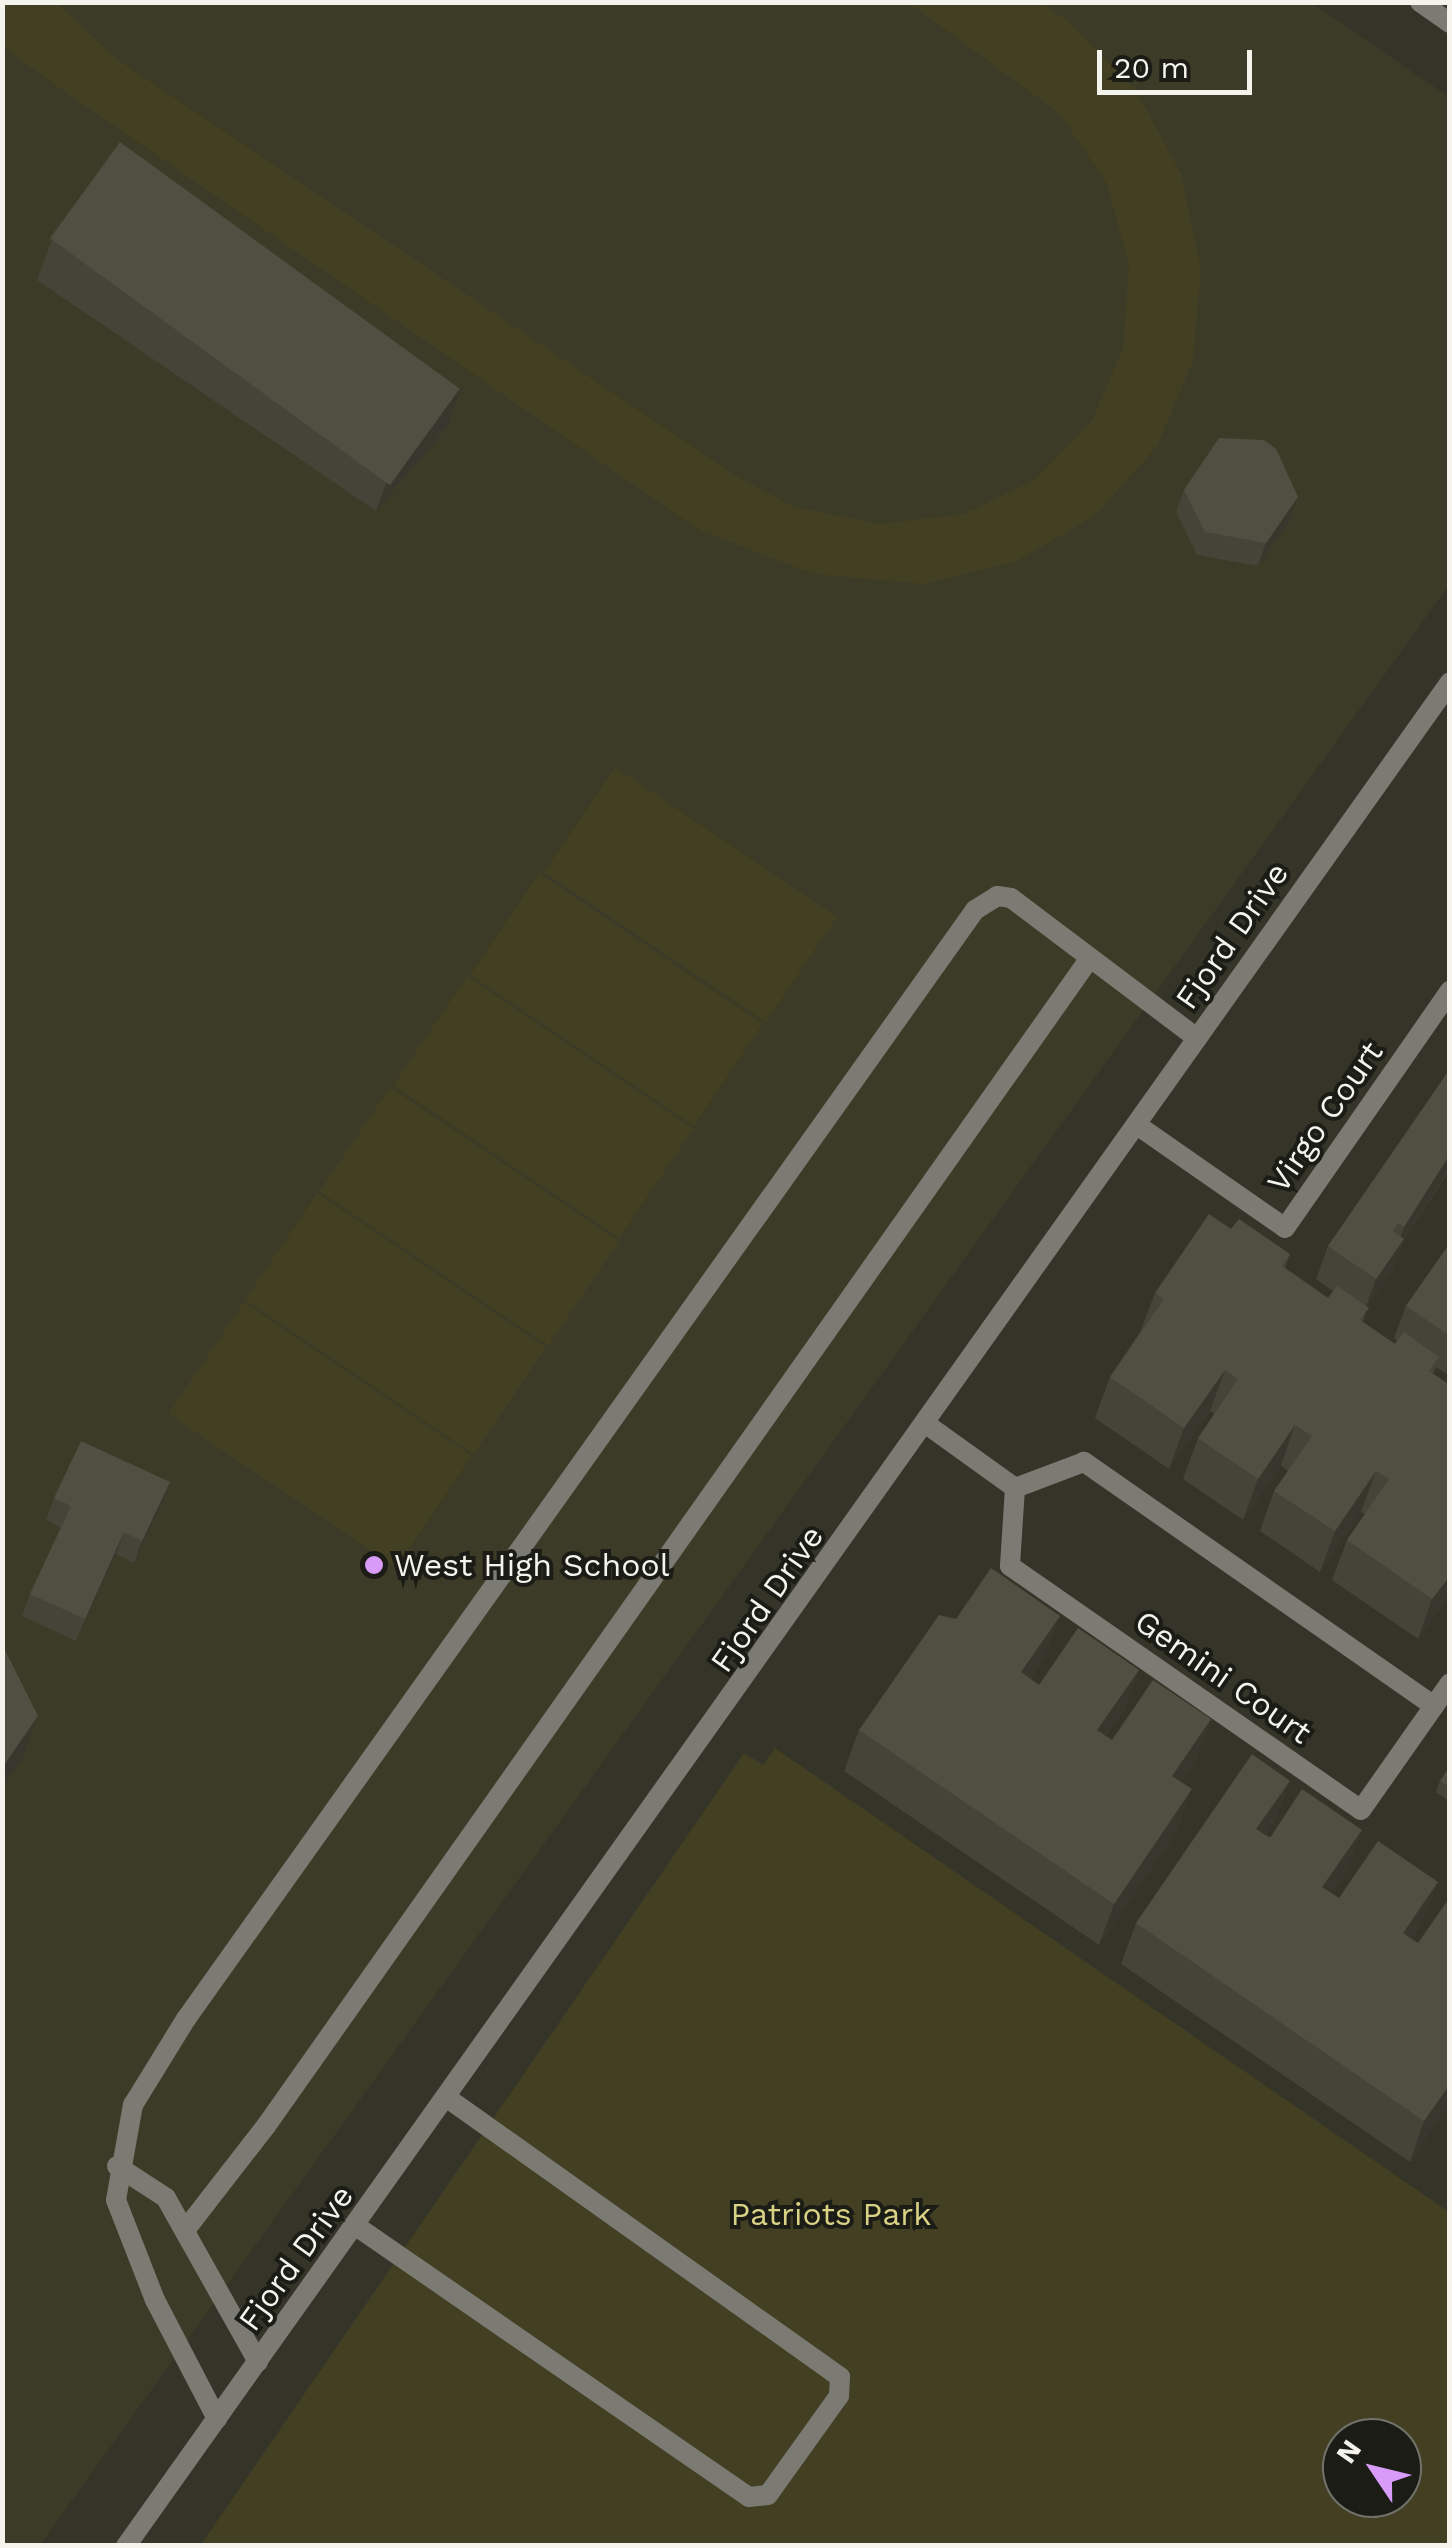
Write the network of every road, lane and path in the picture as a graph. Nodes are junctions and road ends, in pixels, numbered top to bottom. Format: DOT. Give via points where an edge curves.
graph roads {
  1 [pos="1420,2"];
  2 [pos="1450,23"];
  3 [pos="1450,682"];
  4 [pos="1090,958"];
  5 [pos="1450,991"];
  6 [pos="1197,1038"];
  7 [pos="1137,1125"];
  8 [pos="926,1424"];
  9 [pos="1015,1488"];
  10 [pos="1450,1683"];
  11 [pos="1434,1706"];
  12 [pos="447,2098"];
  13 [pos="118,2166"];
  14 [pos="356,2226"];
  15 [pos="186,2230"];
  16 [pos="258,2362"];
  17 [pos="218,2419"];
  18 [pos="126,2546"];
  1 -- 2 [label="street"];
  3 -- 6 [label="street, Fjord Drive"];
  4 -- 6 [label="street"];
  4 -- 13 [label="street" via="1011,898 986,900 144,2082"];
  4 -- 15 [label="street"];
  5 -- 7 [label="street, Virgo Court" via="1285,1228"];
  6 -- 7 [label="street, Fjord Drive"];
  7 -- 8 [label="street, Fjord Drive"];
  8 -- 9 [label="street"];
  8 -- 12 [label="street, Fjord Drive"];
  9 -- 11 [label="street" via="1084,1462"];
  9 -- 11 [label="street, Gemini Court" via="1010,1566 1361,1810"];
  10 -- 11 [label="street, Gemini Court"];
  12 -- 14 [label="street, Fjord Drive"];
  12 -- 14 [label="street" via="840,2376 839,2396 768,2496 749,2498"];
  13 -- 15 [label="street" via="166,2198"];
  13 -- 17 [label="street" via="121,2226"];
  14 -- 16 [label="street, Fjord Drive"];
  15 -- 16 [label="street"];
  16 -- 17 [label="street, Fjord Drive"];
  17 -- 18 [label="street, Fjord Drive"];
}
